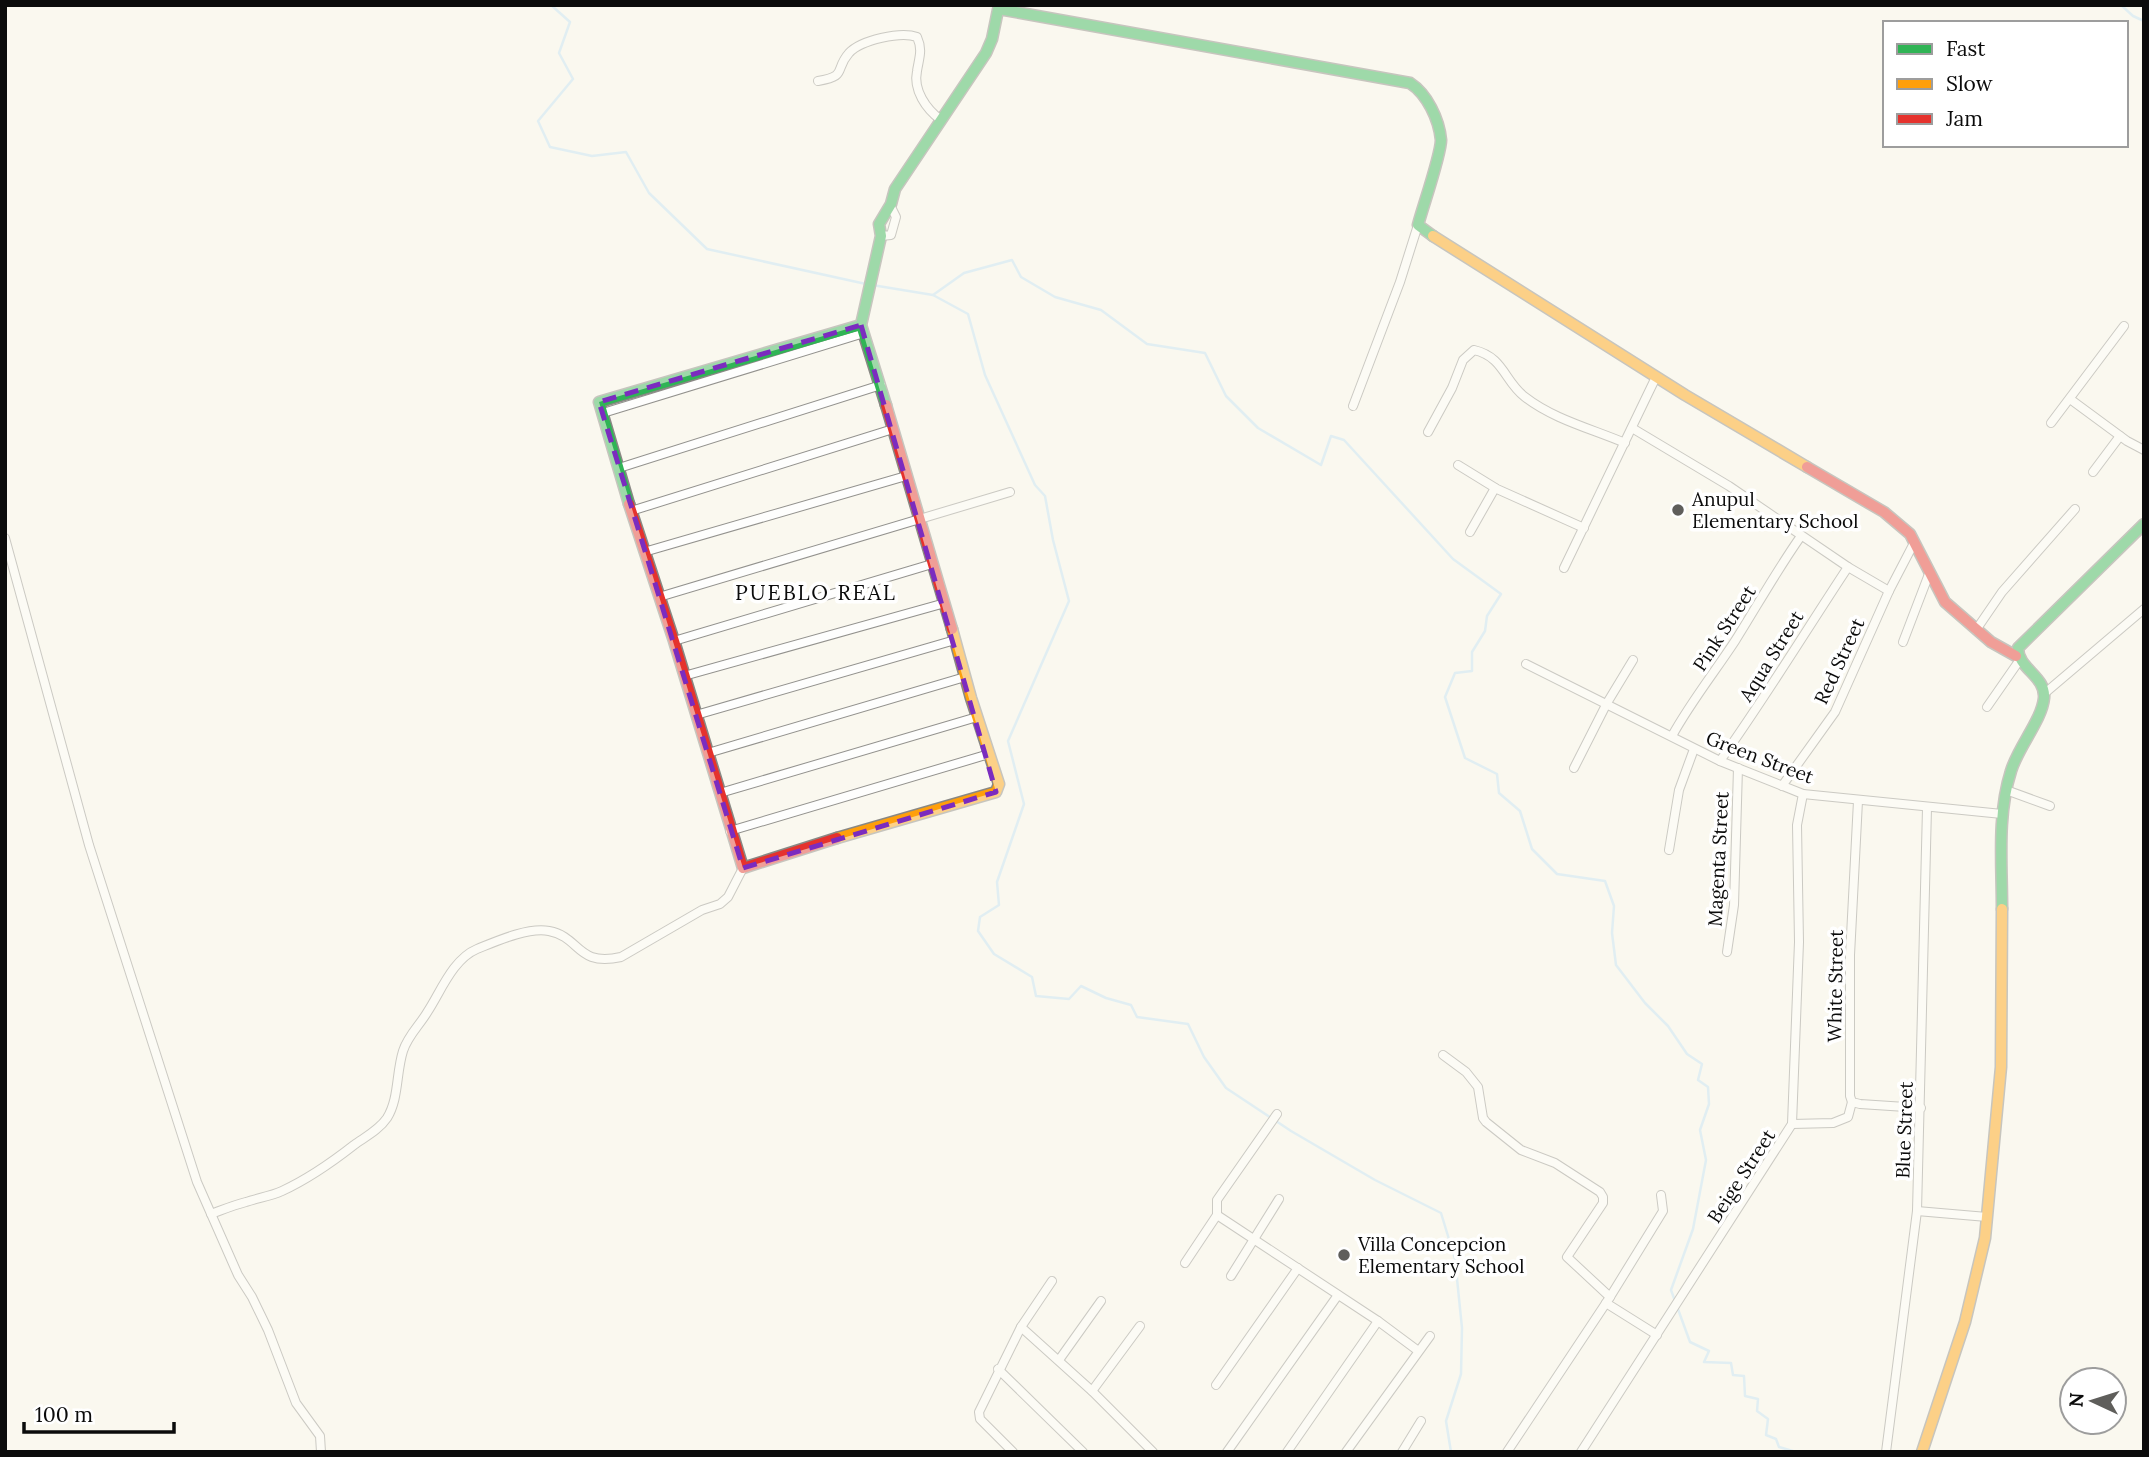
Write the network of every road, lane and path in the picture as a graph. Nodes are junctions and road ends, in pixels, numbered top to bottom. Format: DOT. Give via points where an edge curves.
graph roads {
  1 [pos="999,7"];
  2 [pos="818,81"];
  3 [pos="941,120"];
  4 [pos="1418,226"];
  5 [pos="2124,326"];
  6 [pos="863,329"];
  7 [pos="1656,377"];
  8 [pos="881,385"];
  9 [pos="2070,399"];
  10 [pos="1353,406"];
  11 [pos="2052,424"];
  12 [pos="1632,428"];
  13 [pos="893,429"];
  14 [pos="1428,432"];
  15 [pos="2120,436"];
  16 [pos="1625,443"];
  17 [pos="2144,450"];
  18 [pos="1458,465"];
  19 [pos="619,468"];
  20 [pos="2093,472"];
  21 [pos="906,476"];
  22 [pos="1494,488"];
  23 [pos="1010,492"];
  24 [pos="2075,509"];
  25 [pos="631,511"];
  26 [pos="918,519"];
  27 [pos="2144,524"];
  28 [pos="1584,528"];
  29 [pos="1470,532"];
  30 [pos="1801,536"];
  31 [pos="5,538"];
  32 [pos="1914,543"];
  33 [pos="643,552"];
  34 [pos="932,564"];
  35 [pos="1848,567"];
  36 [pos="1564,568"];
  37 [pos="1930,574"];
  38 [pos="1889,592"];
  39 [pos="659,597"];
  40 [pos="945,603"];
  41 [pos="2144,609"];
  42 [pos="1976,630"];
  43 [pos="955,640"];
  44 [pos="674,641"];
  45 [pos="1903,642"];
  46 [pos="2018,659"];
  47 [pos="1633,660"];
  48 [pos="1526,664"];
  49 [pos="684,676"];
  50 [pos="965,677"];
  51 [pos="2045,693"];
  52 [pos="1607,704"];
  53 [pos="1987,707"];
  54 [pos="696,715"];
  55 [pos="977,717"];
  56 [pos="1672,736"];
  57 [pos="1694,749"];
  58 [pos="709,753"];
  59 [pos="989,754"];
  60 [pos="1720,761"];
  61 [pos="1574,768"];
  62 [pos="1738,768"];
  63 [pos="1783,786"];
  64 [pos="2006,790"];
  65 [pos="720,793"];
  66 [pos="1802,794"];
  67 [pos="1858,801"];
  68 [pos="2050,806"];
  69 [pos="1927,807"];
  70 [pos="2002,814"];
  71 [pos="730,831"];
  72 [pos="1669,850"];
  73 [pos="743,868"];
  74 [pos="1727,952"];
  75 [pos="1443,1055"];
  76 [pos="1852,1102"];
  77 [pos="1921,1108"];
  78 [pos="1277,1114"];
  79 [pos="1792,1124"];
  80 [pos="1661,1195"];
  81 [pos="1279,1199"];
  82 [pos="1917,1211"];
  83 [pos="211,1214"];
  84 [pos="1217,1215"];
  85 [pos="1987,1217"];
  86 [pos="1255,1239"];
  87 [pos="1185,1263"];
  88 [pos="1298,1268"];
  89 [pos="1231,1276"];
  90 [pos="1052,1281"];
  91 [pos="1338,1295"];
  92 [pos="1608,1300"];
  93 [pos="1101,1301"];
  94 [pos="1378,1321"];
  95 [pos="1140,1326"];
  96 [pos="1021,1327"];
  97 [pos="1657,1335"];
  98 [pos="1430,1336"];
  99 [pos="1417,1350"];
  100 [pos="1059,1360"];
  101 [pos="998,1370"];
  102 [pos="1216,1385"];
  103 [pos="1092,1391"];
  104 [pos="1421,1420"];
  105 [pos="321,1452"];
  106 [pos="1013,1452"];
  107 [pos="1083,1452"];
  108 [pos="1153,1452"];
  109 [pos="1227,1452"];
  110 [pos="1287,1452"];
  111 [pos="1346,1452"];
  112 [pos="1402,1452"];
  113 [pos="1507,1452"];
  114 [pos="1581,1452"];
  115 [pos="1886,1452"];
  116 [pos="1922,1452"];
  1 -- 3 [label="street" via="986,53"];
  1 -- 4 [label="street" via="1408,82 1425,98 1441,142"];
  2 -- 3 [label="street" via="834,79 847,55 859,45 909,34 917,37 921,46 915,78 918,89"];
  3 -- 6 [label="street" via="882,215"];
  4 -- 7 [label="street"];
  4 -- 10 [label="street"];
  5 -- 9 [label="street"];
  6 -- 8 [label="street"];
  6 -- 19 [label="street" via="600,402"];
  7 -- 12 [label="street"];
  7 -- 32 [label="street" via="1884,512"];
  8 -- 13 [label="street"];
  8 -- 19 [label="street"];
  9 -- 11 [label="street"];
  9 -- 15 [label="street"];
  12 -- 16 [label="street"];
  12 -- 30 [label="street"];
  13 -- 21 [label="street"];
  13 -- 25 [label="street"];
  14 -- 16 [label="street" via="1463,360 1474,351 1500,364 1523,396"];
  15 -- 17 [label="street"];
  15 -- 20 [label="street"];
  16 -- 28 [label="street"];
  18 -- 22 [label="street"];
  19 -- 25 [label="street"];
  21 -- 26 [label="street"];
  21 -- 33 [label="street"];
  22 -- 28 [label="street"];
  22 -- 29 [label="street"];
  23 -- 26 [label="street"];
  24 -- 42 [label="street" via="2002,592"];
  25 -- 33 [label="street"];
  26 -- 34 [label="street"];
  26 -- 39 [label="street"];
  27 -- 46 [label="street" via="2025,639 2018,648"];
  28 -- 36 [label="street"];
  30 -- 35 [label="street"];
  30 -- 56 [label="street, Pink Street"];
  31 -- 83 [label="street" via="89,845 170,1102"];
  32 -- 37 [label="street"];
  32 -- 38 [label="street, Red Street"];
  33 -- 39 [label="street"];
  34 -- 40 [label="street"];
  34 -- 44 [label="street"];
  35 -- 38 [label="street"];
  35 -- 60 [label="street, Aqua Street"];
  37 -- 42 [label="street" via="1945,602"];
  37 -- 45 [label="street"];
  38 -- 63 [label="street, Red Street" via="1835,712"];
  39 -- 44 [label="street"];
  40 -- 43 [label="street"];
  40 -- 49 [label="street"];
  41 -- 51 [label="street"];
  42 -- 46 [label="street"];
  43 -- 50 [label="street"];
  43 -- 54 [label="street"];
  44 -- 49 [label="street"];
  46 -- 51 [label="street" via="2041,682"];
  46 -- 53 [label="street"];
  47 -- 52 [label="street"];
  48 -- 52 [label="street, Green Street"];
  49 -- 54 [label="street"];
  50 -- 55 [label="street"];
  50 -- 58 [label="street"];
  51 -- 64 [label="street"];
  52 -- 56 [label="street, Green Street"];
  52 -- 61 [label="street"];
  54 -- 58 [label="street"];
  55 -- 59 [label="street"];
  55 -- 65 [label="street"];
  56 -- 57 [label="street, Green Street"];
  57 -- 60 [label="street, Green Street"];
  57 -- 72 [label="street" via="1679,790"];
  58 -- 65 [label="street"];
  59 -- 71 [label="street"];
  59 -- 73 [label="street" via="999,784 996,792"];
  60 -- 62 [label="street, Green Street"];
  62 -- 63 [label="street, Green Street"];
  62 -- 74 [label="street, Magenta Street" via="1734,905"];
  63 -- 66 [label="street, Green Street"];
  64 -- 68 [label="street"];
  64 -- 70 [label="street"];
  65 -- 71 [label="street"];
  66 -- 67 [label="street, Green Street"];
  66 -- 79 [label="street, Beige Street" via="1797,825 1799,942"];
  67 -- 69 [label="street, Green Street"];
  67 -- 76 [label="street, White Street" via="1850,955"];
  69 -- 70 [label="street, Green Street"];
  69 -- 77 [label="street, Blue Street"];
  70 -- 85 [label="street" via="2001,1067"];
  71 -- 73 [label="street"];
  73 -- 83 [label="street" via="720,904 621,957 596,959 549,931 520,935 473,951 455,968 403,1049 395,1095 380,1127 317,1173 279,1193"];
  75 -- 92 [label="street" via="1478,1087 1486,1122 1521,1150 1555,1163 1600,1192 1602,1203 1567,1257"];
  76 -- 77 [label="street"];
  76 -- 79 [label="street" via="1848,1117 1833,1123"];
  77 -- 82 [label="street, Blue Street"];
  78 -- 84 [label="street" via="1217,1200"];
  79 -- 97 [label="street, Beige Street"];
  80 -- 92 [label="street" via="1663,1211"];
  81 -- 86 [label="street"];
  82 -- 85 [label="street"];
  82 -- 115 [label="street, Blue Street"];
  83 -- 105 [label="street" via="268,1330 296,1403 320,1436"];
  84 -- 86 [label="street"];
  84 -- 87 [label="street"];
  85 -- 116 [label="street" via="1965,1322"];
  86 -- 88 [label="street"];
  86 -- 89 [label="street"];
  88 -- 91 [label="street"];
  88 -- 102 [label="street"];
  90 -- 96 [label="street"];
  91 -- 94 [label="street"];
  91 -- 109 [label="street"];
  92 -- 97 [label="street"];
  92 -- 113 [label="street"];
  93 -- 100 [label="street"];
  94 -- 99 [label="street"];
  94 -- 110 [label="street"];
  95 -- 103 [label="street"];
  96 -- 100 [label="street"];
  96 -- 101 [label="street"];
  97 -- 114 [label="street, Beige Street"];
  98 -- 99 [label="street"];
  99 -- 111 [label="street"];
  100 -- 103 [label="street"];
  101 -- 106 [label="street" via="979,1415"];
  101 -- 107 [label="street"];
  103 -- 108 [label="street"];
  104 -- 112 [label="street"];
}
